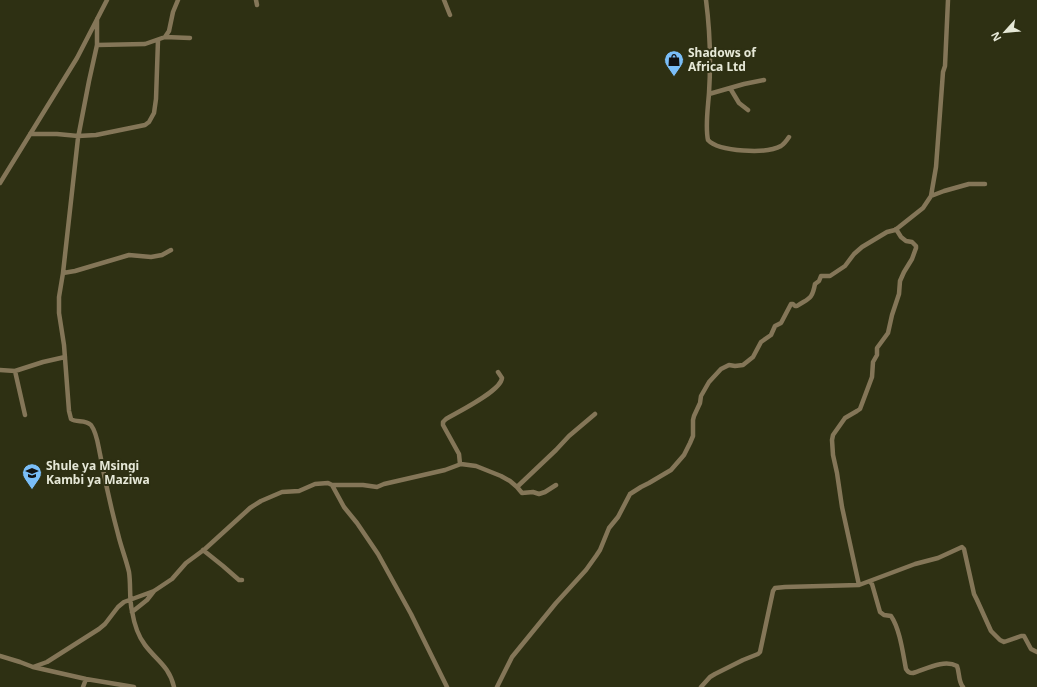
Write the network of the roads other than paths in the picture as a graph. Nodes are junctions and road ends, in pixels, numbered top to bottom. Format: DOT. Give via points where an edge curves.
graph roads {
  1 [pos="107,0"];
  2 [pos="178,0"];
  3 [pos="444,0"];
  4 [pos="706,0"];
  5 [pos="948,0"];
  6 [pos="450,15"];
  7 [pos="97,19"];
  8 [pos="165,36"];
  9 [pos="190,38"];
  10 [pos="158,40"];
  11 [pos="97,45"];
  12 [pos="764,80"];
  13 [pos="730,88"];
  14 [pos="709,94"];
  15 [pos="748,110"];
  16 [pos="30,134"];
  17 [pos="78,136"];
  18 [pos="790,137"];
  19 [pos="0,183"];
  20 [pos="985,184"];
  21 [pos="931,196"];
  22 [pos="896,229"];
  23 [pos="171,250"];
  24 [pos="63,273"];
  25 [pos="65,357"];
  26 [pos="0,370"];
  27 [pos="15,371"];
  28 [pos="498,372"];
  29 [pos="595,414"];
  30 [pos="25,415"];
  31 [pos="460,464"];
  32 [pos="332,485"];
  33 [pos="556,485"];
  34 [pos="517,487"];
  35 [pos="203,550"];
  36 [pos="242,580"];
  37 [pos="870,582"];
  38 [pos="859,585"];
  39 [pos="154,591"];
  40 [pos="130,600"];
  41 [pos="132,612"];
  42 [pos="1037,652"];
  43 [pos="0,656"];
  44 [pos="32,667"];
  45 [pos="86,679"];
  46 [pos="83,687"];
  47 [pos="134,687"];
  48 [pos="174,687"];
  49 [pos="448,687"];
  50 [pos="497,687"];
  51 [pos="701,687"];
  52 [pos="963,687"];
  1 -- 7 [label="street"];
  2 -- 8 [label="street" via="169,31"];
  3 -- 6 [label="street"];
  4 -- 14 [label="street" via="711,54"];
  5 -- 21 [label="street" via="945,66"];
  7 -- 11 [label="street"];
  7 -- 16 [label="street" via="77,58"];
  8 -- 9 [label="street"];
  8 -- 10 [label="street"];
  10 -- 11 [label="street" via="145,44"];
  10 -- 17 [label="street" via="156,99 154,113 149,122 96,135"];
  11 -- 17 [label="street"];
  12 -- 13 [label="street"];
  13 -- 14 [label="street"];
  13 -- 15 [label="street" via="739,103"];
  14 -- 18 [label="street" via="707,138 710,143 731,149 760,151 781,146"];
  16 -- 17 [label="street"];
  16 -- 19 [label="street"];
  17 -- 24 [label="street"];
  20 -- 21 [label="street" via="969,184"];
  21 -- 22 [label="street" via="923,208"];
  22 -- 38 [label="street" via="903,239 914,243 915,254 900,281 888,333 877,348 872,377 860,408 845,418 832,440 832,454"];
  22 -- 50 [label="street" via="862,247 843,268 830,276 821,276 810,298 796,306 791,304 782,321 774,327 771,335 761,342 754,356 747,362 743,365 729,365 717,372 701,396 693,420 693,436 684,455 668,472 630,494 609,528 596,556 512,657"];
  23 -- 24 [label="street" via="162,255 129,254"];
  24 -- 25 [label="street" via="59,313"];
  25 -- 27 [label="street"];
  25 -- 40 [label="street" via="70,416 74,421 86,422 94,430 128,566"];
  26 -- 27 [label="street"];
  27 -- 30 [label="street"];
  28 -- 31 [label="street" via="502,378 501,382 489,394 444,422 459,454"];
  29 -- 34 [label="street"];
  31 -- 32 [label="street" via="377,487"];
  31 -- 34 [label="street" via="486,470"];
  32 -- 35 [label="street" via="315,484 302,490 282,492 261,501"];
  32 -- 49 [label="street" via="344,507 378,554"];
  33 -- 34 [label="street" via="539,494 522,493"];
  35 -- 36 [label="street"];
  35 -- 39 [label="street" via="186,563 172,579"];
  37 -- 38 [label="street"];
  37 -- 42 [label="street" via="938,558 962,546 974,594 991,630 1004,642 1024,636 1031,649"];
  37 -- 52 [label="street" via="880,612 884,616 891,616 894,621 907,672 913,673 943,663 953,664 957,666 960,684"];
  38 -- 51 [label="street" via="775,588 760,652 710,676"];
  39 -- 40 [label="street"];
  39 -- 41 [label="street"];
  40 -- 41 [label="street"];
  40 -- 44 [label="street" via="121,605 99,630 47,662"];
  41 -- 48 [label="street" via="142,640 167,669"];
  43 -- 44 [label="street"];
  44 -- 45 [label="street"];
  45 -- 46 [label="street"];
  45 -- 47 [label="street"];
}
